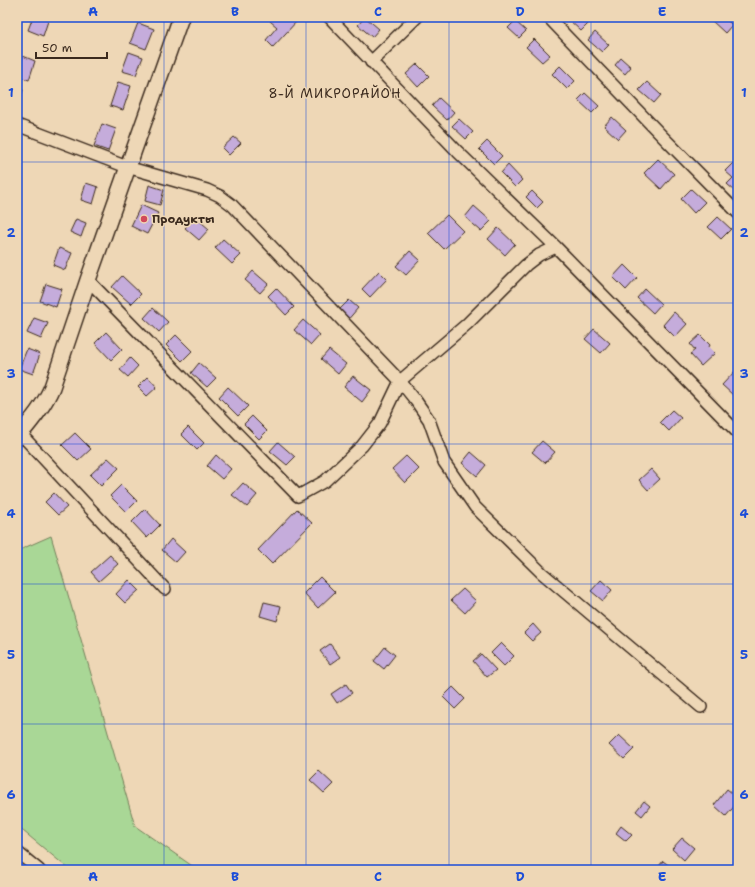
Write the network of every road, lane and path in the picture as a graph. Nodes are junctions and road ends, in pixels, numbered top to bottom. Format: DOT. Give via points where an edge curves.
graph roads {
  1 [pos="181,17"];
  2 [pos="329,17"];
  3 [pos="417,17"];
  4 [pos="548,17"];
  5 [pos="371,62"];
  6 [pos="17,125"];
  7 [pos="127,167"];
  8 [pos="738,213"];
  9 [pos="556,248"];
  10 [pos="88,280"];
  11 [pos="400,381"];
  12 [pos="738,433"];
  13 [pos="18,434"];
  14 [pos="165,589"];
  15 [pos="701,707"];
  16 [pos="17,852"];
  17 [pos="39,870"];
  1 -- 7 [label="street"];
  2 -- 5 [label="street"];
  3 -- 5 [label="street"];
  4 -- 8 [label="street"];
  5 -- 9 [label="street"];
  6 -- 7 [label="street"];
  7 -- 10 [label="street"];
  7 -- 11 [label="street" via="220,196"];
  9 -- 11 [label="street" via="539,255 526,265 467,324"];
  9 -- 12 [label="street"];
  10 -- 11 [label="street" via="298,496 325,480 362,446 380,423"];
  10 -- 13 [label="street" via="46,401"];
  11 -- 15 [label="street" via="428,420 444,462 474,507 542,573"];
  13 -- 14 [label="street"];
  16 -- 17 [label="street"];
}
